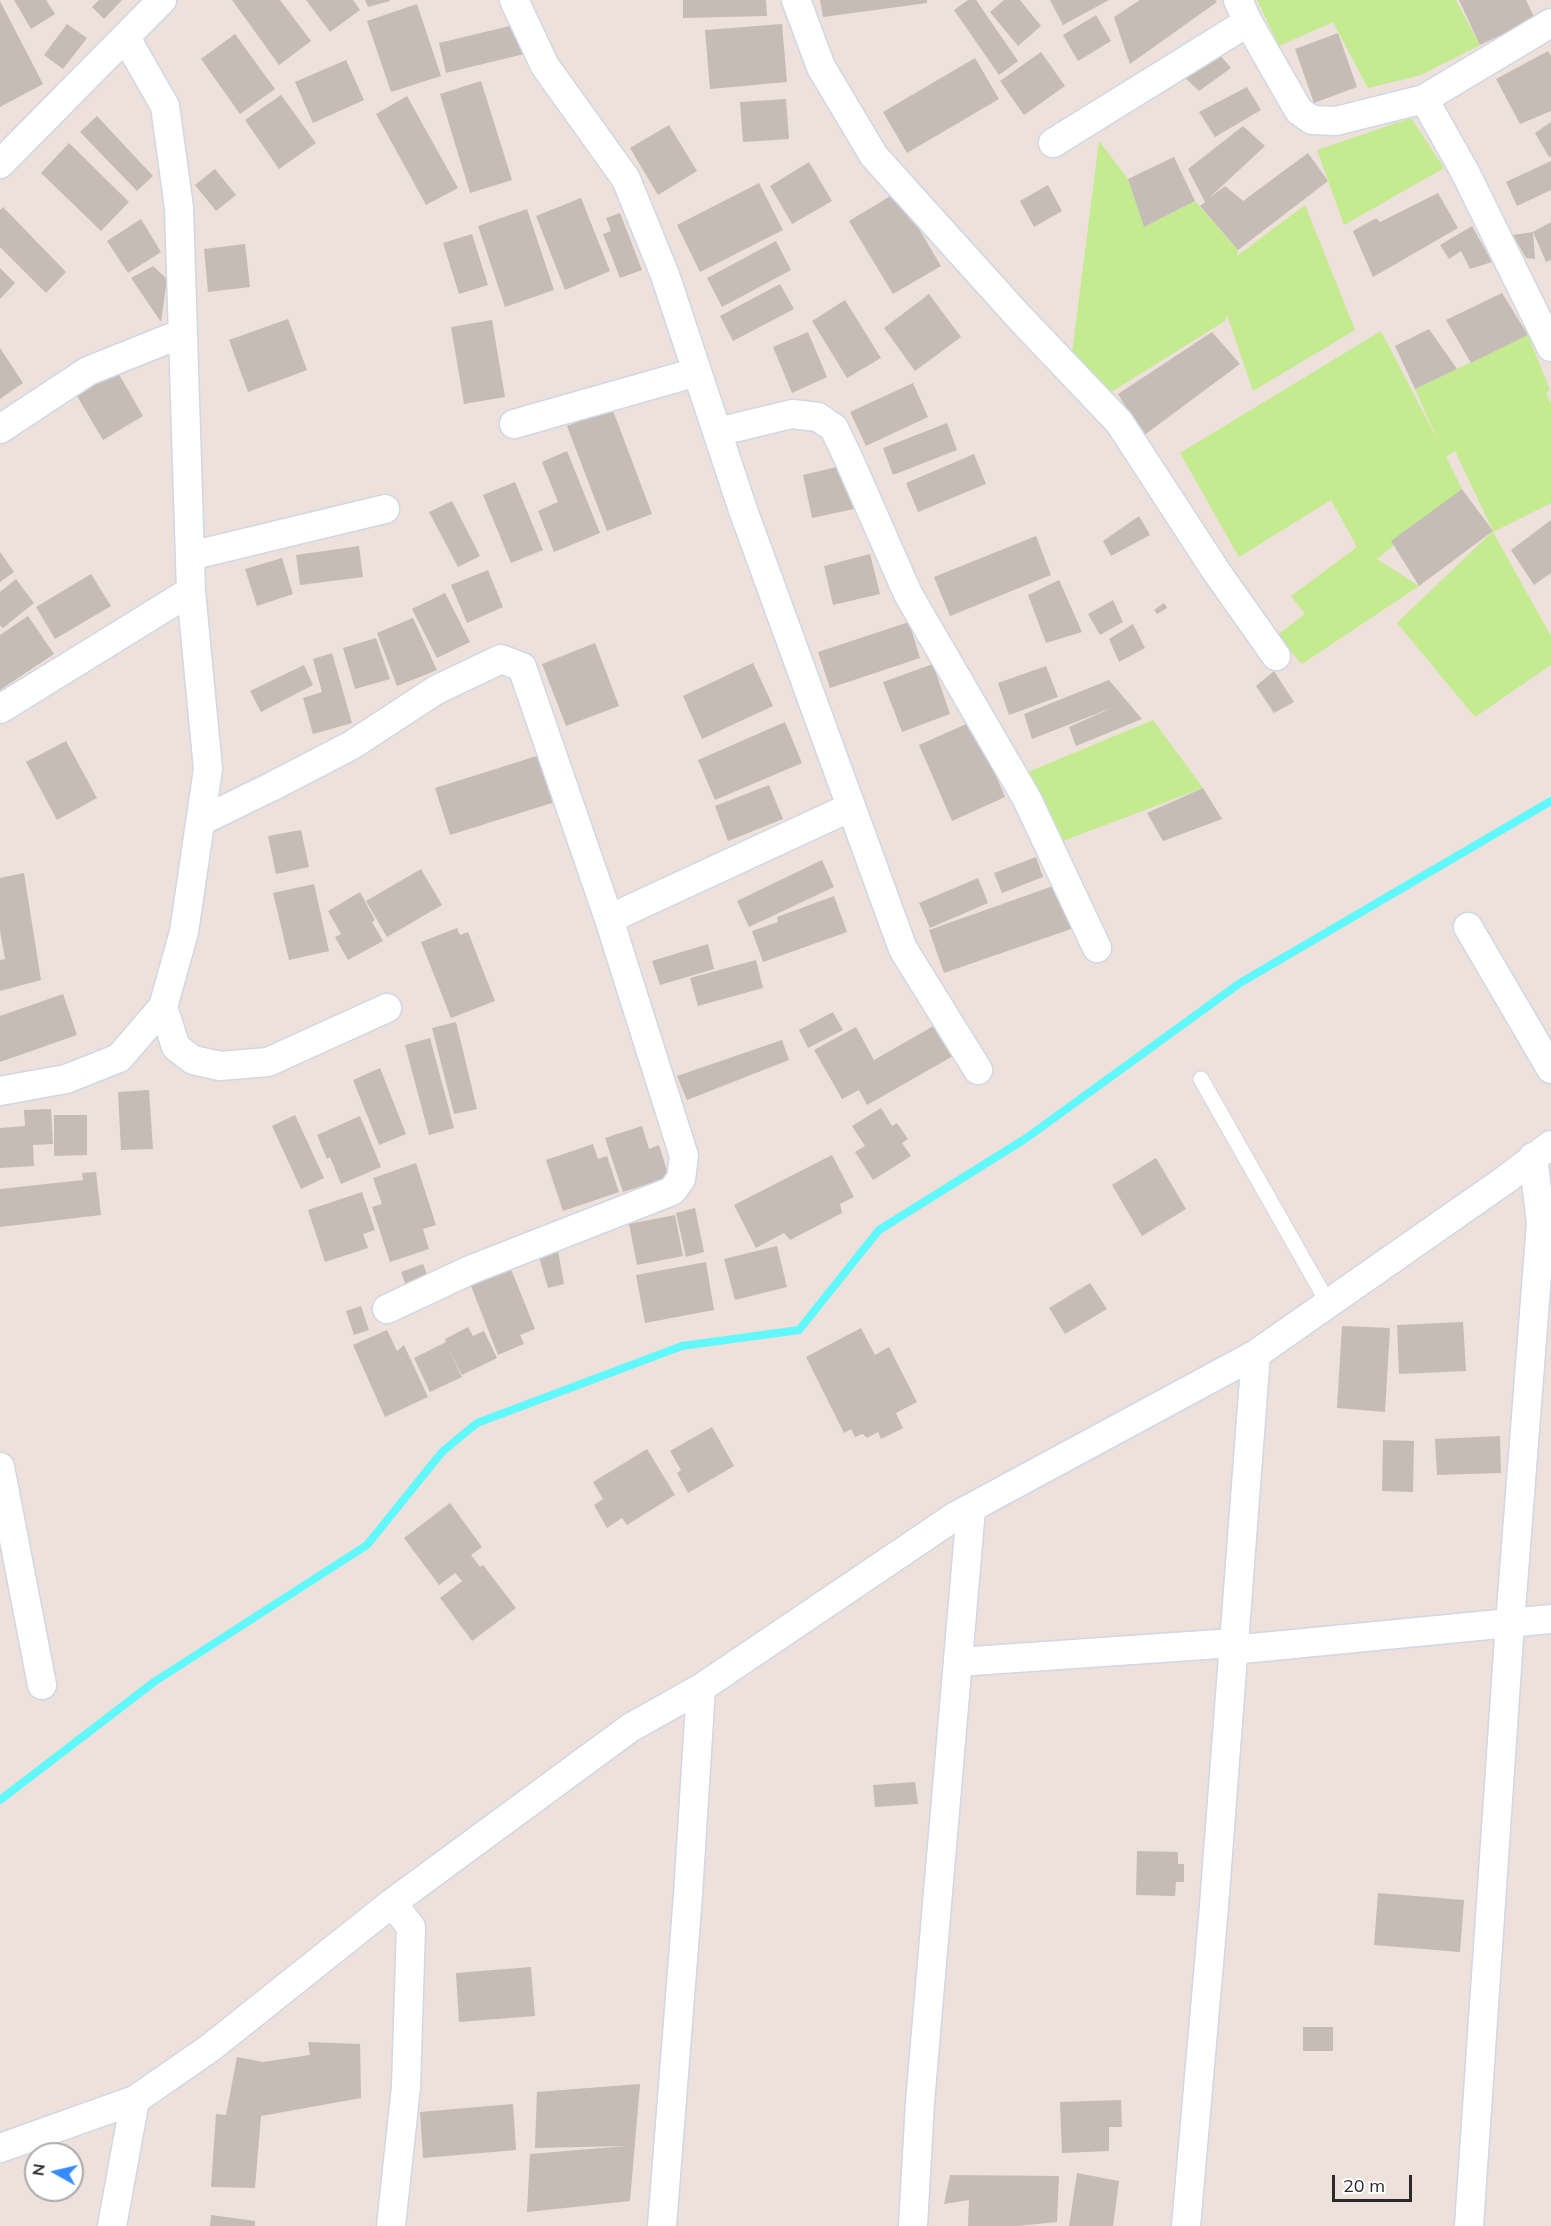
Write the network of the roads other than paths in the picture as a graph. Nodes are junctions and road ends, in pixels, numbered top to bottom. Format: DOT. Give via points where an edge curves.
graph roads {
  1 [pos="162,0"];
  2 [pos="514,0"];
  3 [pos="796,0"];
  4 [pos="1548,0"];
  5 [pos="1551,5"];
  6 [pos="1243,11"];
  7 [pos="1551,23"];
  8 [pos="126,38"];
  9 [pos="1424,99"];
  10 [pos="1053,143"];
  11 [pos="0,164"];
  12 [pos="183,333"];
  13 [pos="1551,347"];
  14 [pos="697,372"];
  15 [pos="514,424"];
  16 [pos="0,429"];
  17 [pos="717,432"];
  18 [pos="385,509"];
  19 [pos="190,556"];
  20 [pos="191,591"];
  21 [pos="1276,656"];
  22 [pos="0,709"];
  23 [pos="851,807"];
  24 [pos="201,821"];
  25 [pos="609,919"];
  26 [pos="1468,927"];
  27 [pos="1097,948"];
  28 [pos="163,1007"];
  29 [pos="387,1008"];
  30 [pos="1551,1069"];
  31 [pos="978,1070"];
  32 [pos="1201,1079"];
  33 [pos="0,1091"];
  34 [pos="1542,1151"];
  35 [pos="1328,1304"];
  36 [pos="387,1310"];
  37 [pos="1256,1354"];
  38 [pos="0,1467"];
  39 [pos="971,1509"];
  40 [pos="1551,1619"];
  41 [pos="1510,1623"];
  42 [pos="1233,1646"];
  43 [pos="958,1662"];
  44 [pos="42,1685"];
  45 [pos="701,1688"];
  46 [pos="392,1903"];
  47 [pos="135,2100"];
  48 [pos="0,2148"];
  49 [pos="112,2226"];
  50 [pos="391,2226"];
  51 [pos="662,2226"];
  52 [pos="914,2226"];
  53 [pos="1186,2226"];
  54 [pos="1468,2226"];
  1 -- 8 [label="street"];
  2 -- 14 [label="street" via="545,66 626,179 665,274"];
  3 -- 21 [label="street" via="821,67 874,156 1119,422"];
  4 -- 5 [label="street"];
  6 -- 9 [label="street" via="1299,111 1312,120 1336,121"];
  6 -- 10 [label="street"];
  7 -- 9 [label="street"];
  8 -- 11 [label="street"];
  8 -- 12 [label="street" via="165,106 179,208"];
  9 -- 13 [label="street" via="1465,172"];
  12 -- 16 [label="street" via="88,371"];
  12 -- 19 [label="street"];
  14 -- 15 [label="street"];
  14 -- 17 [label="street"];
  17 -- 23 [label="street"];
  17 -- 27 [label="street" via="792,414 818,417 834,428 908,594 1027,799"];
  18 -- 19 [label="street"];
  19 -- 20 [label="street"];
  20 -- 22 [label="street"];
  20 -- 24 [label="street" via="208,769"];
  23 -- 25 [label="street"];
  23 -- 31 [label="street" via="903,949"];
  24 -- 25 [label="street" via="352,745 436,690 501,658 522,667"];
  24 -- 28 [label="street" via="184,932"];
  25 -- 36 [label="street" via="684,1156 681,1179 672,1191 470,1270"];
  26 -- 30 [label="street"];
  28 -- 29 [label="street" via="176,1047 193,1060 220,1066 268,1062"];
  28 -- 33 [label="street" via="119,1058 66,1080"];
  32 -- 35 [label="lane"];
  34 -- 35 [label="street"];
  34 -- 41 [label="street" via="1541,1223"];
  35 -- 37 [label="street"];
  37 -- 39 [label="street"];
  37 -- 42 [label="street"];
  38 -- 44 [label="street"];
  39 -- 43 [label="street"];
  39 -- 45 [label="street"];
  40 -- 41 [label="street"];
  41 -- 42 [label="street"];
  41 -- 54 [label="street"];
  42 -- 43 [label="street"];
  42 -- 53 [label="street"];
  43 -- 52 [label="street" via="920,2102"];
  45 -- 46 [label="street" via="630,1728"];
  45 -- 51 [label="street"];
  46 -- 47 [label="street" via="210,2048"];
  46 -- 50 [label="street" via="411,1927 406,2087"];
  47 -- 48 [label="street"];
  47 -- 49 [label="street"];
}
